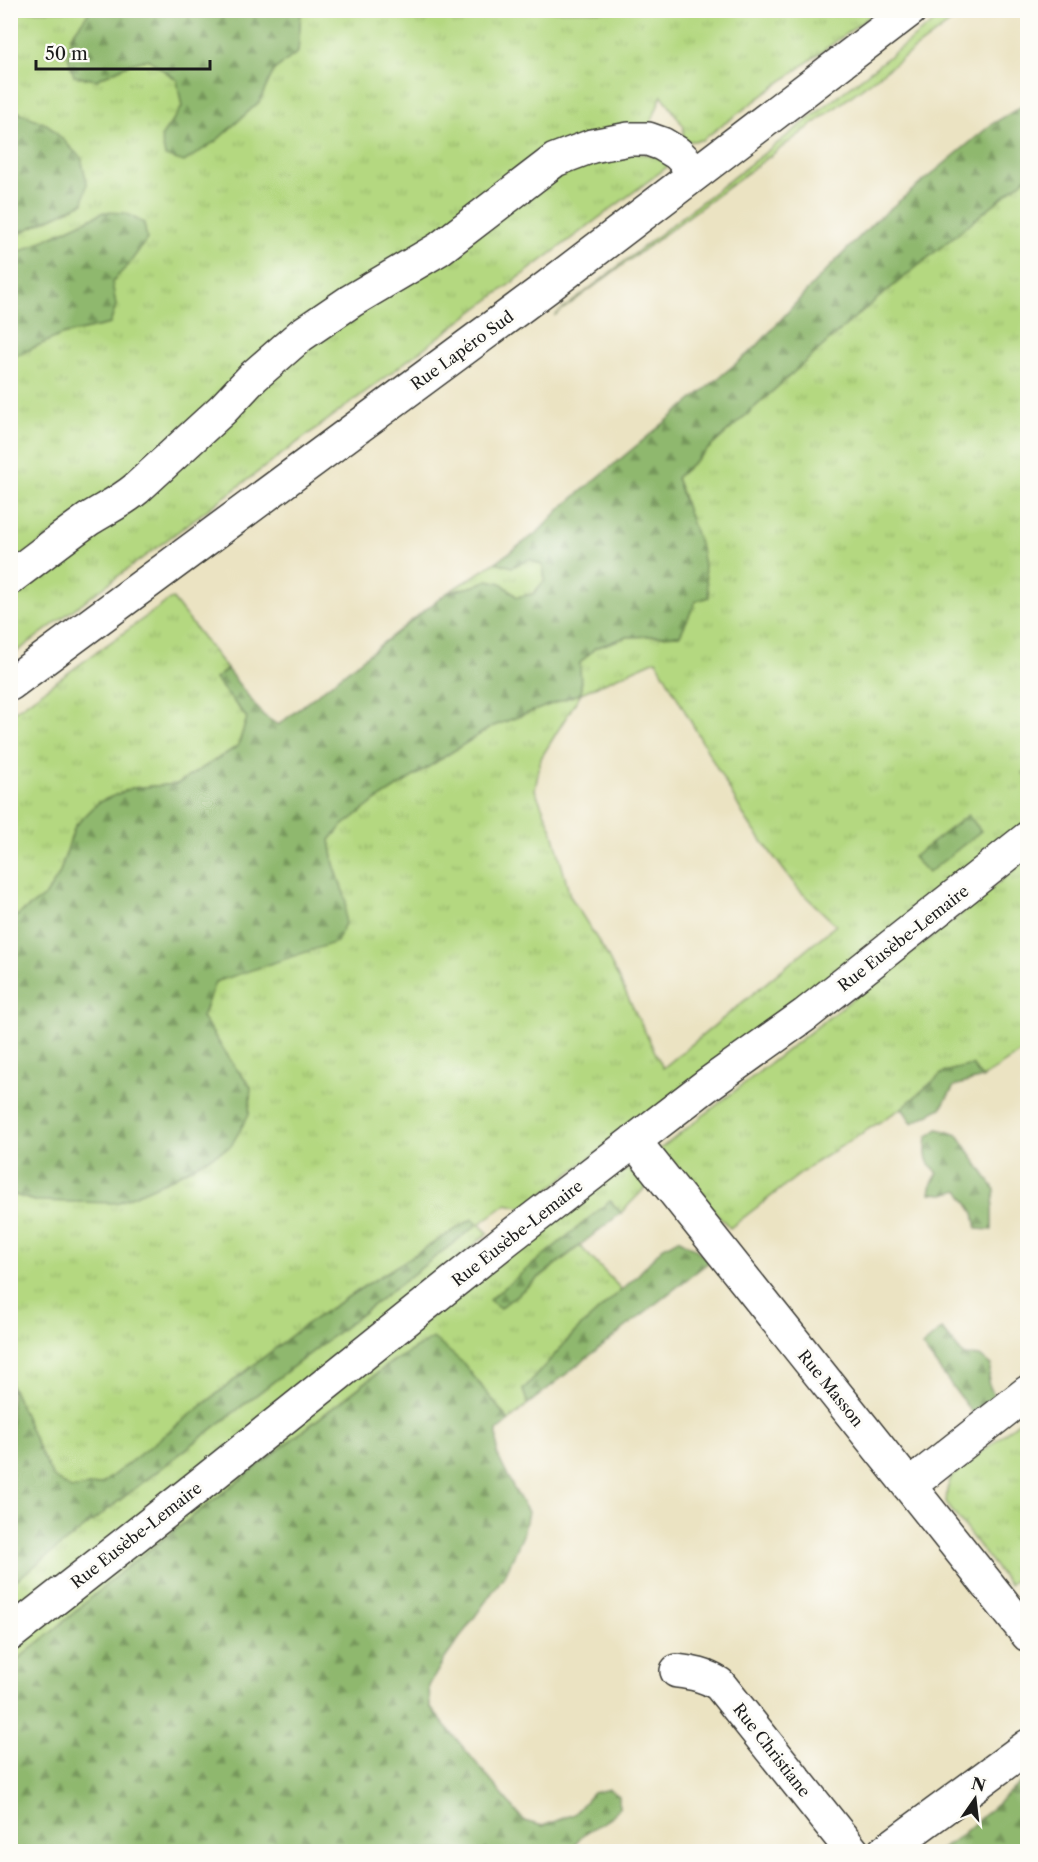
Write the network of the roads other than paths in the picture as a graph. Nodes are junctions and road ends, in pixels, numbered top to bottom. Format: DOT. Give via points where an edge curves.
graph roads {
  1 [pos="910,10"];
  2 [pos="696,172"];
  3 [pos="10,578"];
  4 [pos="10,684"];
  5 [pos="1028,838"];
  6 [pos="634,1141"];
  7 [pos="1028,1392"];
  8 [pos="909,1486"];
  9 [pos="10,1634"];
  10 [pos="1028,1635"];
  11 [pos="677,1671"];
  12 [pos="1028,1746"];
  13 [pos="853,1851"];
  14 [pos="884,1851"];
  1 -- 2 [label="street, Rue Lapéro Sud"];
  2 -- 3 [label="street" via="664,132 648,139 592,146 555,160 439,249 351,300 301,335 123,500 103,510"];
  2 -- 4 [label="street, Rue Lapéro Sud" via="546,288"];
  5 -- 6 [label="street, Rue Eusèbe-Lemaire" via="805,1015"];
  6 -- 8 [label="street, Rue Masson"];
  6 -- 9 [label="street, Rue Eusèbe-Lemaire"];
  7 -- 8 [label="street"];
  8 -- 10 [label="street, Rue Masson"];
  11 -- 13 [label="street, Rue Christiane" via="699,1674 719,1684"];
  12 -- 14 [label="street"];
}
